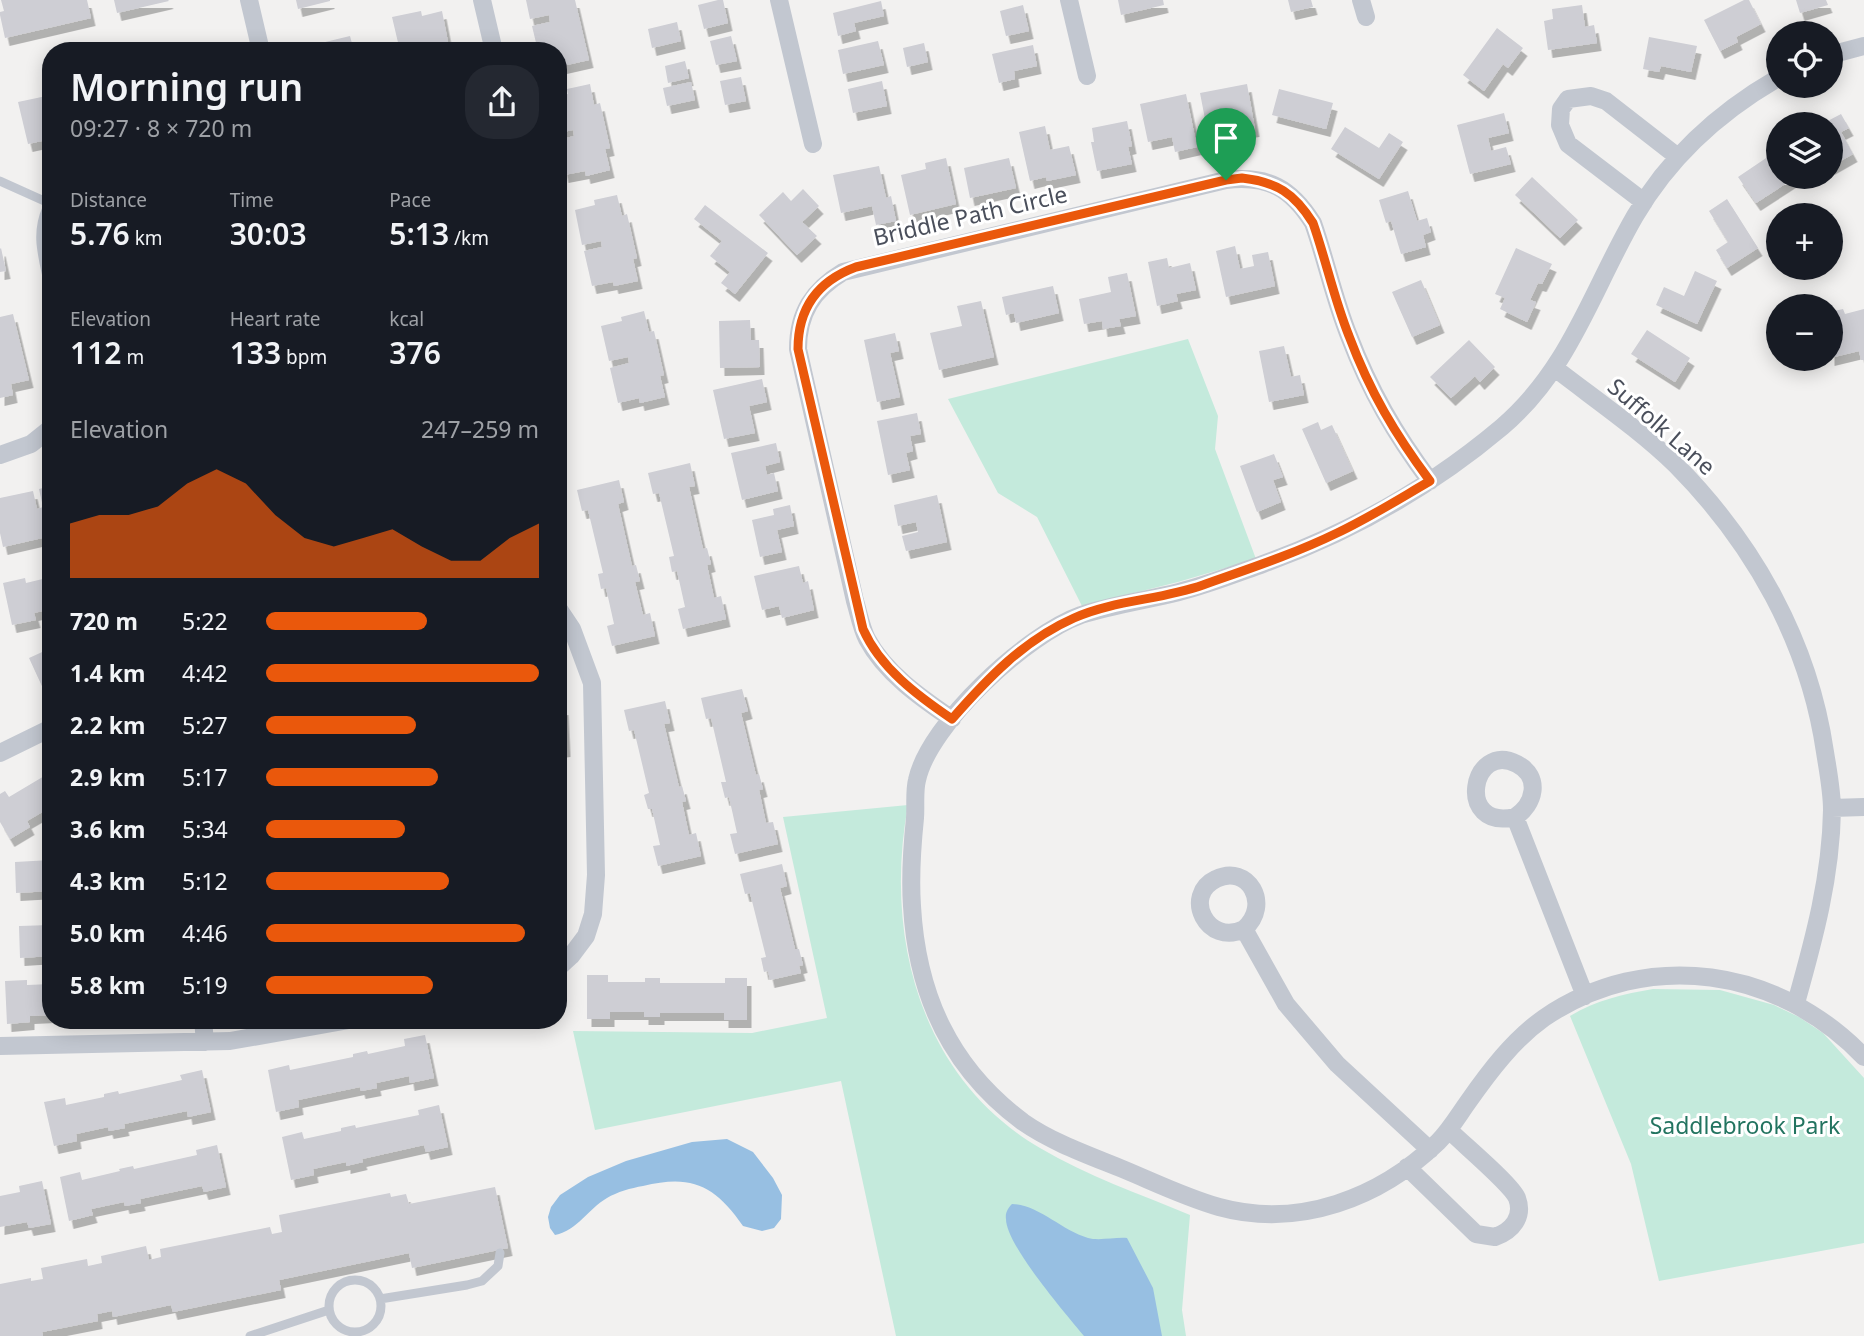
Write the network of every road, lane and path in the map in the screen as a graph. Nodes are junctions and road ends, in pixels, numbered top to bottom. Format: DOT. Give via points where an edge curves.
graph roads {
  1 [pos="249,0"];
  2 [pos="482,0"];
  3 [pos="779,0"];
  4 [pos="1069,0"];
  5 [pos="259,42"];
  6 [pos="492,42"];
  7 [pos="1864,46"];
  8 [pos="1843,52"];
  9 [pos="1087,76"];
  10 [pos="1766,85"];
  11 [pos="813,144"];
  12 [pos="1678,158"];
  13 [pos="0,181"];
  14 [pos="42,200"];
  15 [pos="1644,202"];
  16 [pos="1556,369"];
  17 [pos="42,435"];
  18 [pos="0,455"];
  19 [pos="1430,481"];
  20 [pos="567,622"];
  21 [pos="952,719"];
  22 [pos="42,732"];
  23 [pos="0,753"];
  24 [pos="1864,807"];
  25 [pos="1832,808"];
  26 [pos="1515,817"];
  27 [pos="1244,929"];
  28 [pos="567,960"];
  29 [pos="1585,996"];
  30 [pos="1796,1003"];
  31 [pos="204,1029"];
  32 [pos="298,1029"];
  33 [pos="205,1042"];
  34 [pos="0,1046"];
  35 [pos="1864,1057"];
  36 [pos="1450,1131"];
  37 [pos="1430,1150"];
  38 [pos="1407,1167"];
  39 [pos="500,1253"];
  40 [pos="380,1299"];
  41 [pos="329,1310"];
  42 [pos="250,1336"];
  1 -- 5 [label="street"];
  2 -- 6 [label="street"];
  3 -- 11 [label="street"];
  4 -- 9 [label="street"];
  7 -- 8 [label="street"];
  10 -- 12 [label="street" via="1711,122"];
  12 -- 15 [label="street"];
  12 -- 15 [label="street" via="1605,101 1591,96 1568,99 1561,109 1560,125 1567,144"];
  13 -- 14 [label="lane"];
  15 -- 16 [label="street"];
  16 -- 19 [label="street" via="1510,420"];
  16 -- 25 [label="street, Suffolk Lane" via="1673,463 1724,519 1768,583 1812,690"];
  17 -- 18 [label="street"];
  19 -- 21 [label="street" via="1338,532 1270,561 1196,587 1075,617 1011,657"];
  19 -- 21 [label="street, Briddle Path Circle" via="1381,408 1348,336 1313,223 1285,189 1258,180 1226,180 843,272 811,298 798,349 855,601 867,639 881,660"];
  20 -- 28 [label="street" via="592,683 596,875 586,936"];
  21 -- 38 [label="street" via="927,750 916,782 913,926 923,980 940,1023 960,1061 995,1098 1027,1125 1064,1144 1190,1198 1231,1210 1304,1212 1335,1206 1370,1192"];
  22 -- 23 [label="street"];
  24 -- 25 [label="street"];
  25 -- 30 [label="street, Suffolk Lane" via="1823,900"];
  26 -- 29 [label="street"];
  27 -- 37 [label="street" via="1286,1004 1337,1064"];
  29 -- 30 [label="street" via="1634,979 1684,977 1757,986"];
  29 -- 36 [label="street" via="1544,1018 1516,1042"];
  30 -- 35 [label="street"];
  31 -- 33 [label="street"];
  32 -- 33 [label="street"];
  33 -- 34 [label="street"];
  36 -- 37 [label="street"];
  36 -- 38 [label="street" via="1513,1191 1519,1209 1512,1227 1495,1237 1476,1234"];
  37 -- 38 [label="street"];
  39 -- 40 [label="lane" via="498,1266 481,1281"];
  40 -- 41 [label="lane" via="371,1286 354,1280 335,1289"];
  40 -- 41 [label="lane" via="375,1322 360,1331 340,1327"];
  41 -- 42 [label="lane"];
}
